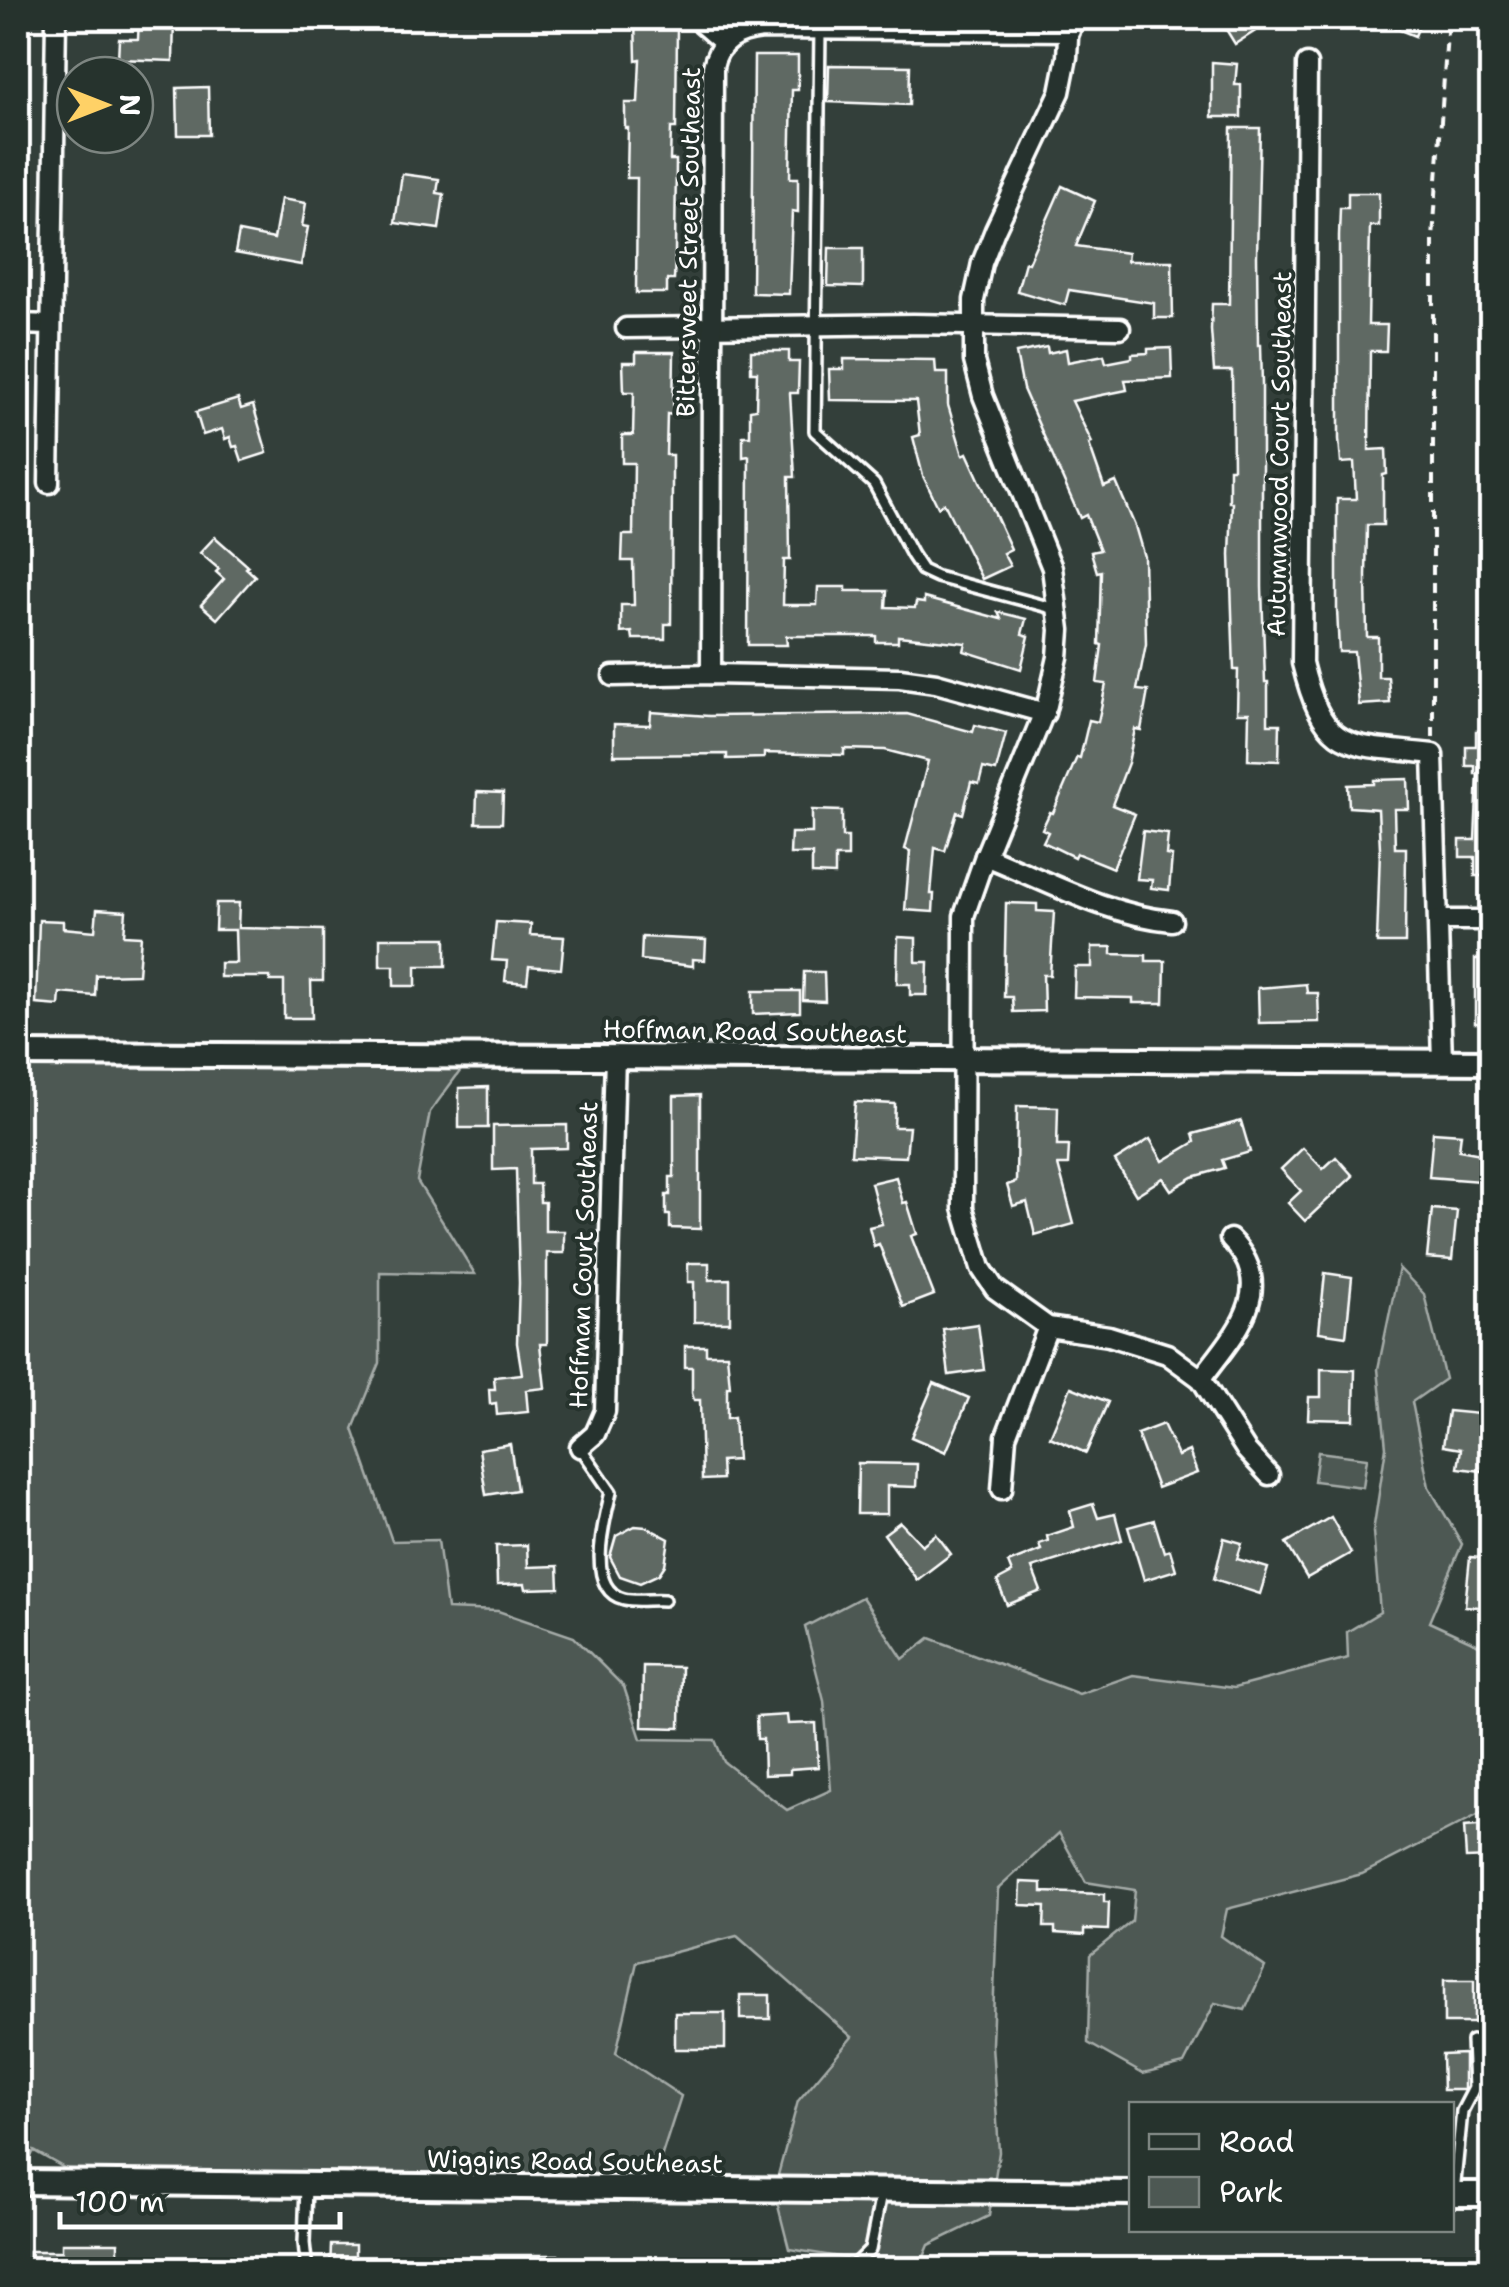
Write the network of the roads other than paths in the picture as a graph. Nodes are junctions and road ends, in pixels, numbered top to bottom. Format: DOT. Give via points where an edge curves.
graph roads {
  1 [pos="56,18"];
  2 [pos="695,18"];
  3 [pos="1069,24"];
  4 [pos="820,27"];
  5 [pos="724,43"];
  6 [pos="1307,64"];
  7 [pos="18,324"];
  8 [pos="51,324"];
  9 [pos="816,326"];
  10 [pos="972,326"];
  11 [pos="626,328"];
  12 [pos="710,328"];
  13 [pos="1120,328"];
  14 [pos="49,484"];
  15 [pos="1058,610"];
  16 [pos="710,674"];
  17 [pos="613,676"];
  18 [pos="1045,713"];
  19 [pos="985,856"];
  20 [pos="1439,920"];
  21 [pos="1492,920"];
  22 [pos="1172,921"];
  23 [pos="18,1054"];
  24 [pos="615,1056"];
  25 [pos="962,1061"];
  26 [pos="1442,1062"];
  27 [pos="1492,1062"];
  28 [pos="1230,1239"];
  29 [pos="1048,1327"];
  30 [pos="1201,1379"];
  31 [pos="580,1447"];
  32 [pos="1270,1475"];
  33 [pos="1002,1489"];
  34 [pos="664,1600"];
  35 [pos="1472,2041"];
  36 [pos="18,2182"];
  37 [pos="1454,2185"];
  38 [pos="306,2186"];
  39 [pos="882,2191"];
  40 [pos="1129,2193"];
  41 [pos="1454,2194"];
  42 [pos="1492,2194"];
  43 [pos="307,2270"];
  44 [pos="850,2270"];
  1 -- 8 [label="street"];
  2 -- 5 [label="street"];
  3 -- 4 [label="street, Bittersweet Street Southeast"];
  3 -- 10 [label="street" via="1060,92 982,263"];
  4 -- 5 [label="street, Bittersweet Street Southeast" via="748,30"];
  4 -- 9 [label="lane"];
  5 -- 12 [label="street, Bittersweet Street Southeast" via="713,67"];
  6 -- 20 [label="street, Autumnwood Court Southeast" via="1302,663 1312,706 1331,733 1353,744 1433,754"];
  7 -- 8 [label="street"];
  8 -- 14 [label="street"];
  9 -- 10 [label="street"];
  9 -- 12 [label="street"];
  9 -- 15 [label="lane" via="815,431 874,484 922,570"];
  10 -- 13 [label="street"];
  10 -- 15 [label="street" via="982,396 1046,551"];
  11 -- 12 [label="street"];
  12 -- 16 [label="street, Bittersweet Street Southeast"];
  15 -- 18 [label="street" via="1058,656"];
  16 -- 17 [label="street"];
  16 -- 18 [label="street" via="900,678"];
  18 -- 19 [label="street"];
  19 -- 22 [label="street" via="1106,906"];
  19 -- 25 [label="street" via="964,916"];
  20 -- 21 [label="street"];
  20 -- 26 [label="street"];
  23 -- 24 [label="street, Hoffman Road Southeast"];
  24 -- 25 [label="street, Hoffman Road Southeast"];
  24 -- 31 [label="street, Hoffman Court Southeast" via="606,1412"];
  25 -- 26 [label="street, Hoffman Road Southeast"];
  25 -- 29 [label="street" via="963,1208 972,1247 995,1289"];
  26 -- 27 [label="street, Hoffman Road Southeast"];
  28 -- 30 [label="street" via="1252,1278 1244,1321"];
  29 -- 30 [label="street" via="1141,1344"];
  29 -- 33 [label="street" via="1006,1436"];
  30 -- 32 [label="street"];
  31 -- 34 [label="lane" via="611,1492 599,1541 610,1590 622,1599"];
  35 -- 37 [label="lane" via="1474,2088 1462,2111"];
  36 -- 38 [label="street, Wiggins Road Southeast"];
  38 -- 39 [label="street, Wiggins Road Southeast"];
  38 -- 43 [label="lane"];
  39 -- 40 [label="street, Wiggins Road Southeast"];
  39 -- 44 [label="lane" via="870,2250"];
  41 -- 42 [label="street"];
}
